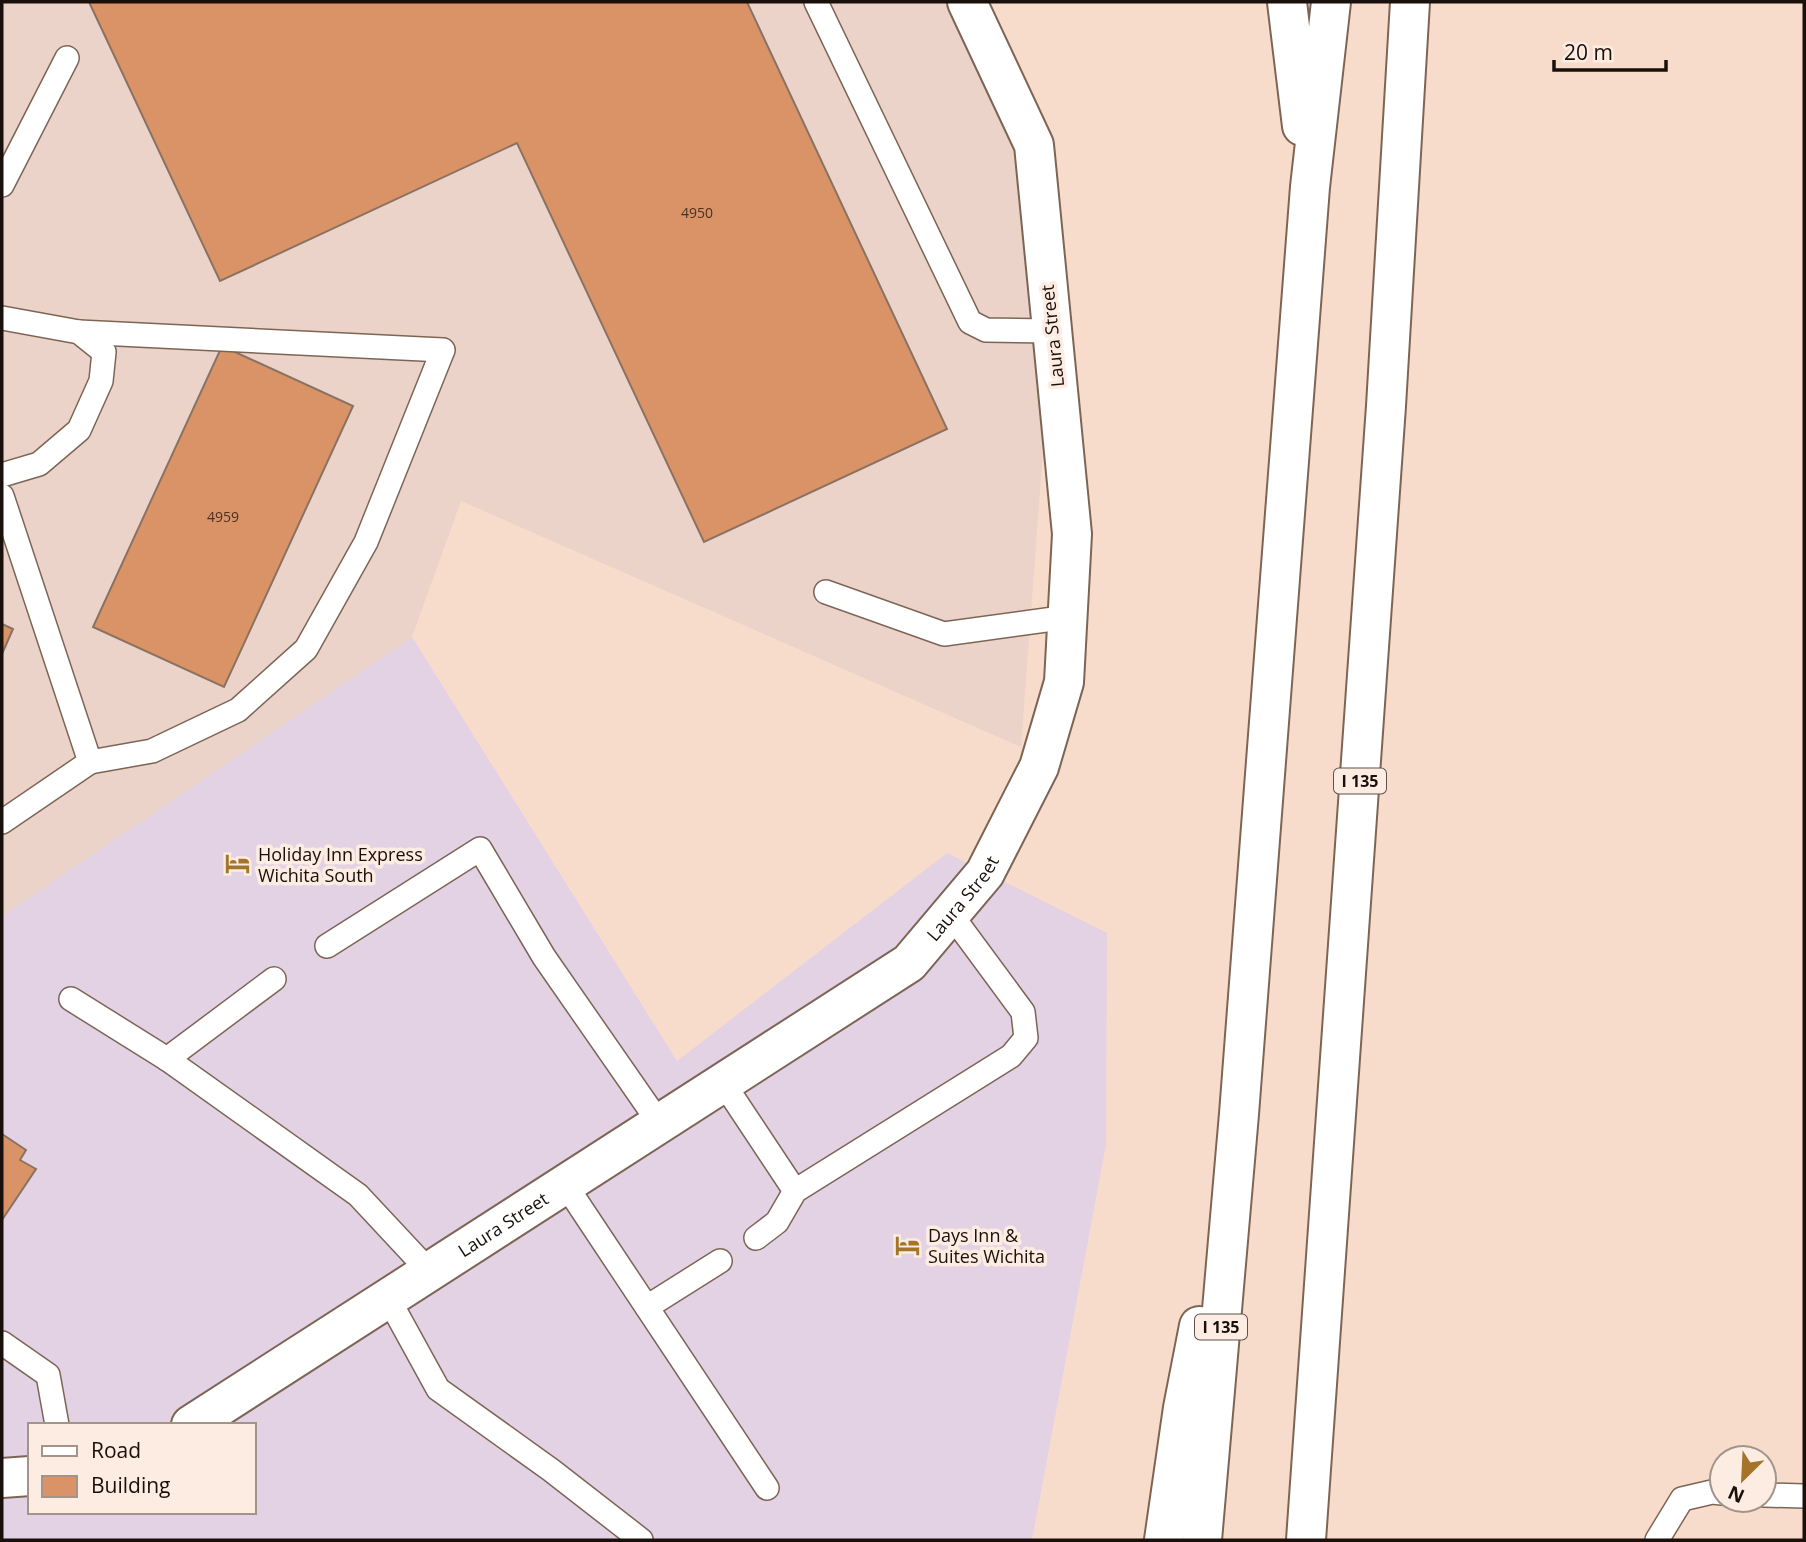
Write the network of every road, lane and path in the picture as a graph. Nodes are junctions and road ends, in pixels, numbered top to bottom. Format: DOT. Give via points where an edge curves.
graph roads {
  1 [pos="816,2"];
  2 [pos="967,2"];
  3 [pos="1287,2"];
  4 [pos="1331,2"];
  5 [pos="1411,8"];
  6 [pos="67,58"];
  7 [pos="2,185"];
  8 [pos="1310,187"];
  9 [pos="2,318"];
  10 [pos="1052,331"];
  11 [pos="79,332"];
  12 [pos="2,475"];
  13 [pos="2,499"];
  14 [pos="826,592"];
  15 [pos="1068,617"];
  16 [pos="90,762"];
  17 [pos="2,822"];
  18 [pos="950,914"];
  19 [pos="327,946"];
  20 [pos="274,979"];
  21 [pos="71,999"];
  22 [pos="167,1059"];
  23 [pos="724,1084"];
  24 [pos="1239,1114"];
  25 [pos="660,1124"];
  26 [pos="565,1184"];
  27 [pos="795,1191"];
  28 [pos="756,1238"];
  29 [pos="720,1261"];
  30 [pos="429,1271"];
  31 [pos="388,1297"];
  32 [pos="648,1307"];
  33 [pos="2,1343"];
  34 [pos="57,1423"];
  35 [pos="194,1423"];
  36 [pos="28,1476"];
  37 [pos="2,1478"];
  38 [pos="767,1488"];
  39 [pos="1708,1493"];
  40 [pos="1778,1495"];
  41 [pos="1804,1496"];
  42 [pos="641,1540"];
  43 [pos="1164,1540"];
  44 [pos="1202,1540"];
  45 [pos="1306,1540"];
  46 [pos="1657,1540"];
  1 -- 10 [label="lane" via="970,322 986,330"];
  2 -- 10 [label="main road, Laura Street" via="1034,145"];
  3 -- 8 [label="main road"];
  4 -- 8 [label="main road"];
  5 -- 45 [label="main road, I 135"];
  6 -- 7 [label="lane"];
  8 -- 24 [label="main road, I 135"];
  9 -- 11 [label="lane"];
  10 -- 15 [label="main road, Laura Street" via="1072,534"];
  11 -- 12 [label="lane" via="104,352 101,381 79,430 39,464"];
  11 -- 16 [label="lane" via="443,350 366,542 306,649 238,710 152,751"];
  13 -- 16 [label="lane"];
  14 -- 15 [label="lane" via="944,634"];
  15 -- 18 [label="main road, Laura Street" via="1064,682 1040,767 985,873"];
  16 -- 17 [label="lane"];
  18 -- 23 [label="main road, Laura Street" via="909,963"];
  18 -- 27 [label="lane" via="1023,1012 1026,1038 1012,1056"];
  19 -- 25 [label="lane" via="480,849 544,957"];
  20 -- 22 [label="lane"];
  21 -- 22 [label="lane"];
  22 -- 30 [label="lane" via="358,1195"];
  23 -- 25 [label="main road, Laura Street"];
  23 -- 27 [label="lane"];
  24 -- 43 [label="main road" via="1183,1408"];
  24 -- 44 [label="main road, I 135"];
  25 -- 26 [label="main road, Laura Street"];
  26 -- 30 [label="main road, Laura Street"];
  26 -- 32 [label="lane"];
  27 -- 28 [label="lane" via="777,1222"];
  29 -- 32 [label="lane"];
  30 -- 31 [label="main road, Laura Street"];
  31 -- 35 [label="main road, Laura Street"];
  31 -- 42 [label="lane" via="438,1389"];
  32 -- 38 [label="lane"];
  33 -- 34 [label="lane" via="48,1375"];
  36 -- 37 [label="main road"];
  39 -- 46 [label="lane" via="1682,1499"];
  40 -- 41 [label="lane"];
}
